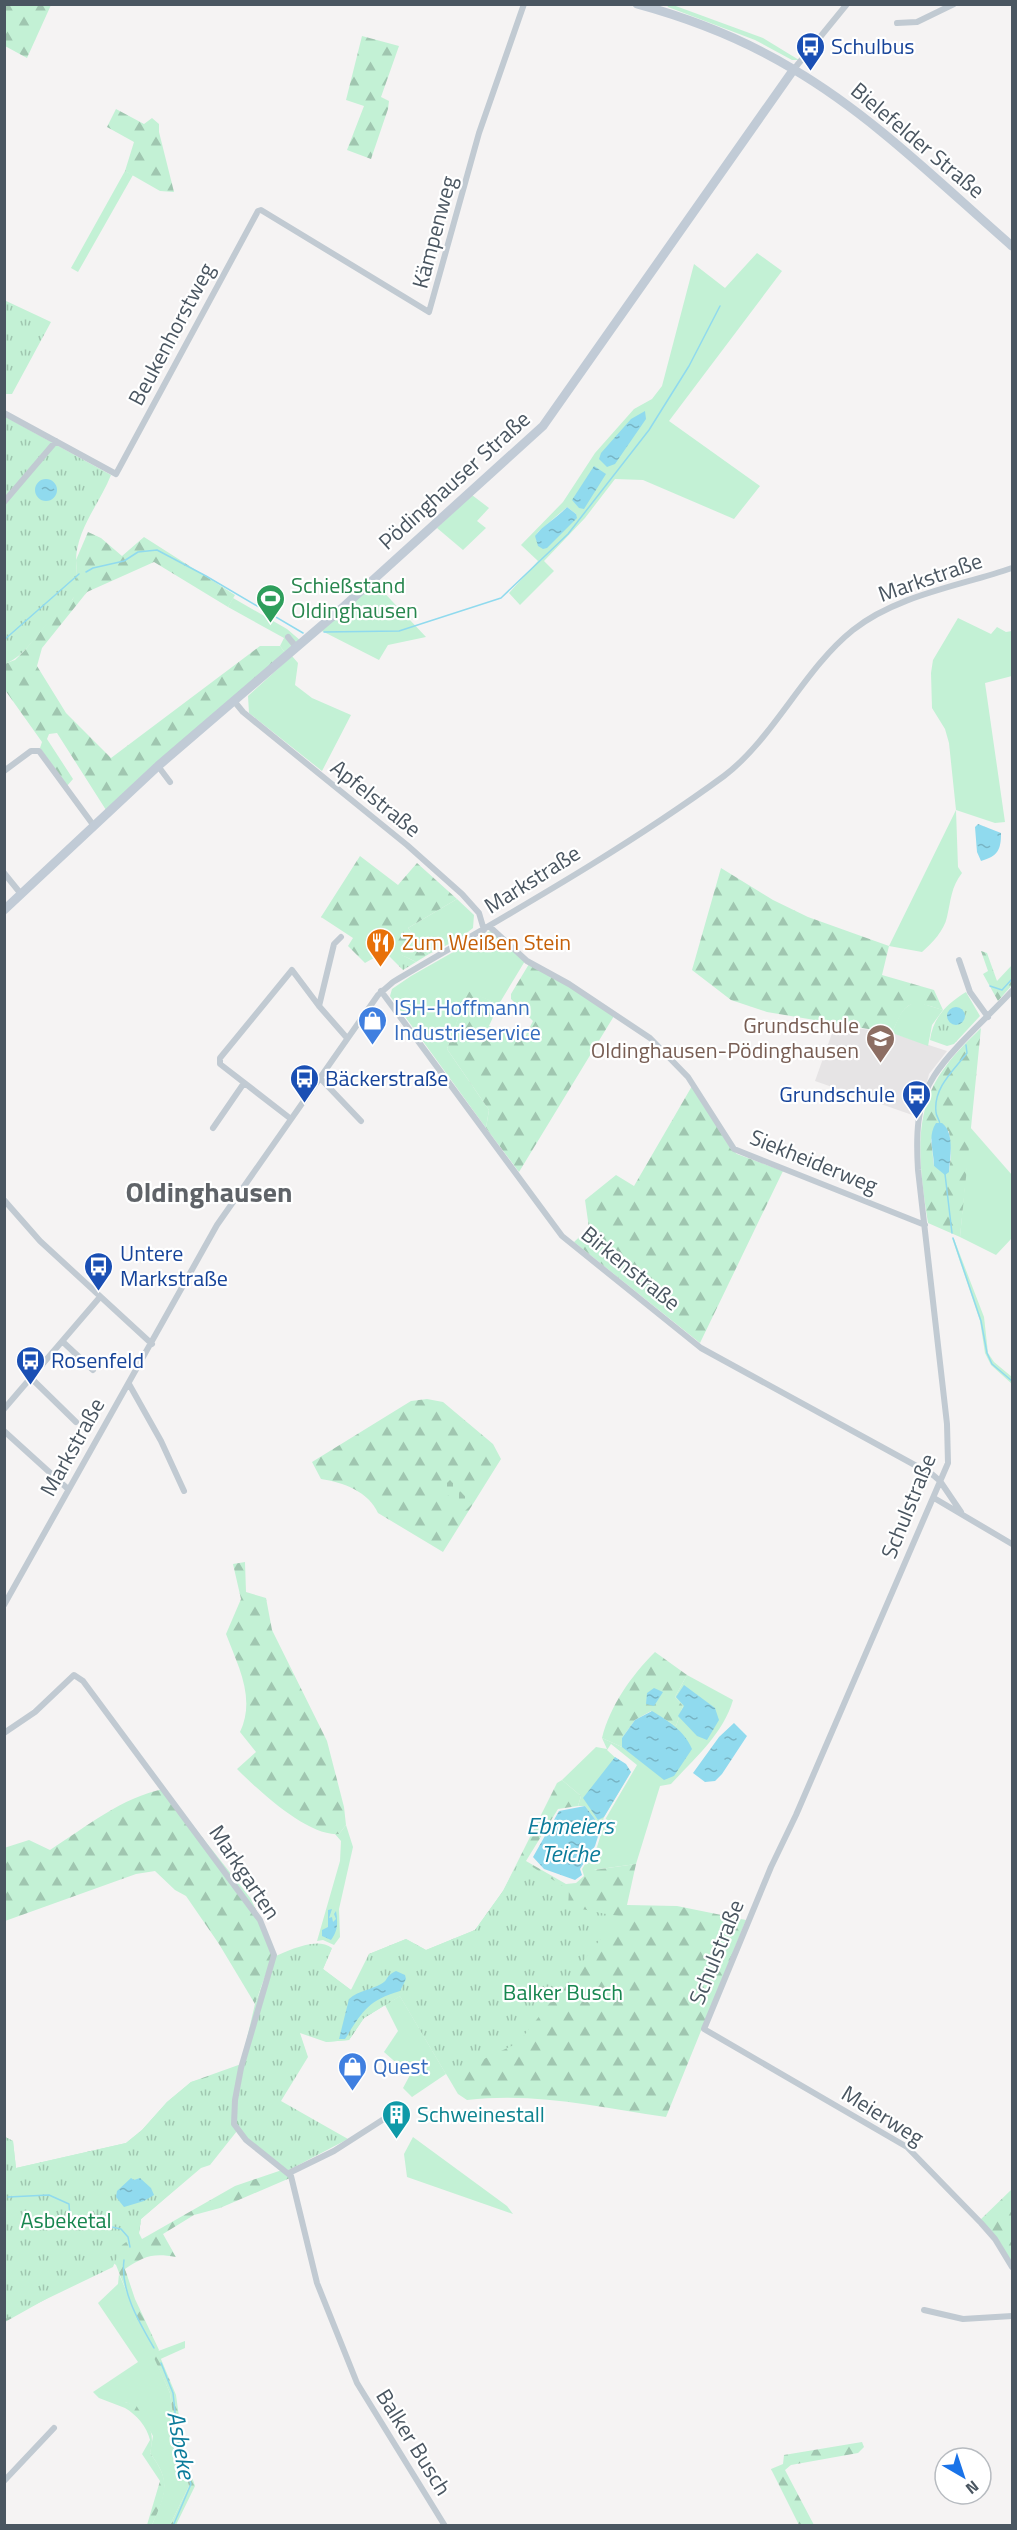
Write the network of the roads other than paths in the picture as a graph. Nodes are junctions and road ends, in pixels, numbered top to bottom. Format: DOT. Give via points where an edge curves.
graph roads {
  1 [pos="524,4"];
  2 [pos="637,4"];
  3 [pos="847,4"];
  4 [pos="954,4"];
  5 [pos="897,23"];
  6 [pos="794,69"];
  7 [pos="258,211"];
  8 [pos="1012,246"];
  9 [pos="4,413"];
  10 [pos="56,441"];
  11 [pos="4,502"];
  12 [pos="1012,568"];
  13 [pos="288,637"];
  14 [pos="297,648"];
  15 [pos="234,701"];
  16 [pos="158,766"];
  17 [pos="4,771"];
  18 [pos="170,782"];
  19 [pos="94,826"];
  20 [pos="4,873"];
  21 [pos="21,894"];
  22 [pos="4,910"];
  23 [pos="487,928"];
  24 [pos="341,937"];
  25 [pos="959,960"];
  26 [pos="381,991"];
  27 [pos="1012,991"];
  28 [pos="319,1006"];
  29 [pos="988,1017"];
  30 [pos="347,1038"];
  31 [pos="321,1078"];
  32 [pos="244,1083"];
  33 [pos="291,1119"];
  34 [pos="361,1121"];
  35 [pos="213,1128"];
  36 [pos="4,1200"];
  37 [pos="925,1225"];
  38 [pos="100,1297"];
  39 [pos="63,1341"];
  40 [pos="152,1344"];
  41 [pos="93,1370"];
  42 [pos="32,1379"];
  43 [pos="129,1384"];
  44 [pos="4,1409"];
  45 [pos="76,1422"];
  46 [pos="4,1431"];
  47 [pos="940,1481"];
  48 [pos="68,1489"];
  49 [pos="184,1491"];
  50 [pos="934,1498"];
  51 [pos="961,1512"];
  52 [pos="1012,1544"];
  53 [pos="4,1605"];
  54 [pos="4,1733"];
  55 [pos="704,2029"];
  56 [pos="387,2117"];
  57 [pos="288,2172"];
  58 [pos="1012,2267"];
  59 [pos="924,2310"];
  60 [pos="1012,2316"];
  61 [pos="54,2428"];
  62 [pos="4,2481"];
  63 [pos="445,2526"];
  1 -- 7 [label="street, Kämpenweg" via="479,133 429,312 264,210"];
  2 -- 6 [label="street, Bielefelder Straße" via="709,28"];
  3 -- 6 [label="street, Pödinghauser Straße"];
  4 -- 5 [label="street" via="917,22"];
  6 -- 8 [label="street, Bielefelder Straße" via="853,109"];
  6 -- 14 [label="street, Pödinghauser Straße" via="543,426"];
  7 -- 10 [label="street, Beukenhorstweg" via="116,474"];
  9 -- 10 [label="street"];
  10 -- 11 [label="street"];
  12 -- 23 [label="street, Markstraße" via="912,599 866,621 836,646 729,771 578,874"];
  13 -- 14 [label="street"];
  14 -- 15 [label="street, Pödinghauser Straße"];
  15 -- 16 [label="street, Pödinghauser Straße"];
  15 -- 23 [label="street, Apfelstraße" via="462,894"];
  16 -- 18 [label="street"];
  16 -- 19 [label="street, Pödinghauser Straße"];
  17 -- 19 [label="street" via="31,751 39,751"];
  19 -- 21 [label="street, Pödinghauser Straße"];
  20 -- 21 [label="street"];
  21 -- 22 [label="street, Pödinghauser Straße"];
  23 -- 26 [label="street, Markstraße"];
  23 -- 37 [label="street, Siekheiderweg" via="527,961 650,1038 688,1077 734,1149"];
  24 -- 28 [label="street" via="334,944"];
  25 -- 29 [label="street" via="970,992"];
  26 -- 30 [label="street, Markstraße"];
  26 -- 47 [label="street, Birkenstraße" via="562,1236 701,1348"];
  27 -- 29 [label="street, Schulstraße"];
  28 -- 30 [label="street"];
  28 -- 32 [label="street" via="294,972 289,972 219,1062"];
  29 -- 37 [label="street, Schulstraße" via="933,1077 921,1108 916,1142"];
  30 -- 31 [label="street, Markstraße"];
  31 -- 33 [label="street, Markstraße"];
  31 -- 34 [label="street"];
  32 -- 33 [label="street"];
  32 -- 35 [label="street"];
  33 -- 40 [label="street, Markstraße" via="220,1219"];
  36 -- 38 [label="street" via="40,1241"];
  37 -- 47 [label="street, Schulstraße" via="950,1452"];
  38 -- 39 [label="street"];
  38 -- 40 [label="street"];
  39 -- 41 [label="street"];
  39 -- 42 [label="street"];
  40 -- 43 [label="street, Markstraße"];
  42 -- 44 [label="street"];
  42 -- 45 [label="street"];
  43 -- 48 [label="street, Markstraße"];
  43 -- 49 [label="street"];
  46 -- 48 [label="street"];
  47 -- 50 [label="street, Schulstraße"];
  47 -- 51 [label="street"];
  48 -- 53 [label="street, Markstraße"];
  50 -- 51 [label="street"];
  50 -- 55 [label="street, Schulstraße"];
  51 -- 52 [label="street"];
  54 -- 57 [label="street, Markgarten" via="35,1712 74,1675 83,1681 260,1920 274,1955 241,2068 233,2116 237,2131"];
  55 -- 58 [label="street, Meierweg" via="907,2147 981,2223"];
  56 -- 57 [label="street" via="334,2151"];
  57 -- 63 [label="street, Balker Busch" via="317,2283 357,2383"];
  59 -- 60 [label="street" via="963,2319"];
  61 -- 62 [label="street"];
}
